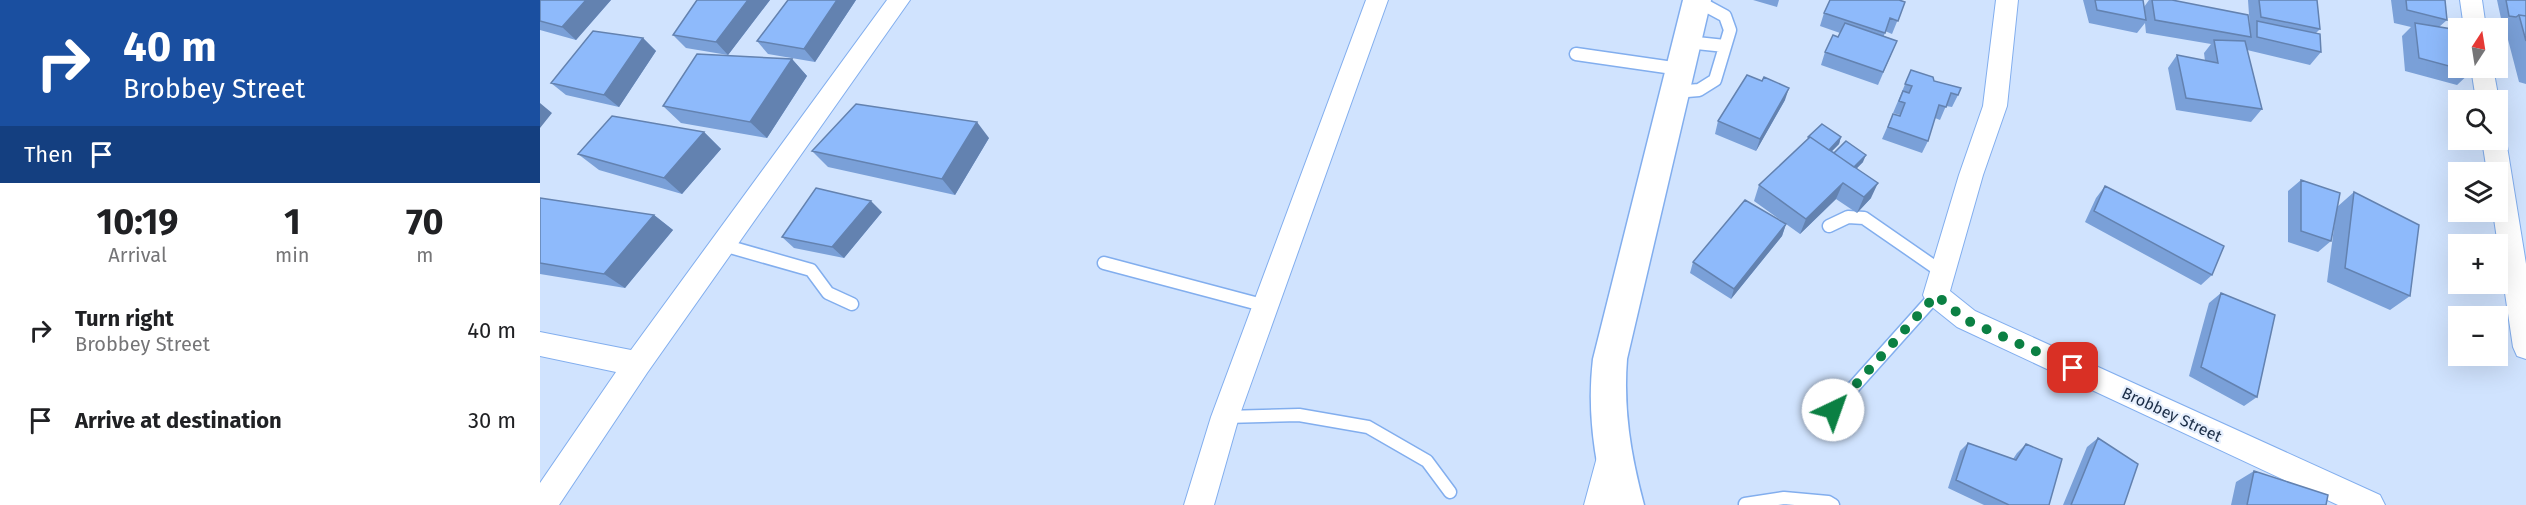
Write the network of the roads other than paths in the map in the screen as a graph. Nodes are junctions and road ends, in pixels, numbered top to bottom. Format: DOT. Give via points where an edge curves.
graph roads {
  1 [pos="899,0"];
  2 [pos="1377,0"];
  3 [pos="2007,0"];
  4 [pos="2470,0"];
  5 [pos="1697,1"];
  6 [pos="2473,18"];
  7 [pos="1725,46"];
  8 [pos="1576,54"];
  9 [pos="1681,67"];
  10 [pos="2496,150"];
  11 [pos="1829,226"];
  12 [pos="723,245"];
  13 [pos="1104,263"];
  14 [pos="1939,284"];
  15 [pos="852,304"];
  16 [pos="1266,306"];
  17 [pos="540,344"];
  18 [pos="2526,346"];
  19 [pos="637,364"];
  20 [pos="1833,410"];
  21 [pos="1225,417"];
  22 [pos="1611,453"];
  23 [pos="1450,492"];
  24 [pos="1745,504"];
  25 [pos="542,505"];
  26 [pos="1199,505"];
  27 [pos="1599,505"];
  28 [pos="1624,505"];
  29 [pos="1833,505"];
  30 [pos="2370,505"];
  1 -- 12 [label="street"];
  2 -- 16 [label="street"];
  3 -- 14 [label="street" via="1995,106"];
  4 -- 6 [label="street"];
  5 -- 7 [label="lane" via="1725,16 1730,30"];
  5 -- 9 [label="street"];
  7 -- 9 [label="lane"];
  7 -- 9 [label="lane" via="1715,80 1699,90"];
  8 -- 9 [label="lane"];
  9 -- 22 [label="street" via="1610,359 1606,390"];
  10 -- 18 [label="street"];
  11 -- 14 [label="lane" via="1848,217 1864,218"];
  12 -- 15 [label="lane" via="811,270 828,293"];
  12 -- 19 [label="street"];
  13 -- 16 [label="lane"];
  14 -- 20 [label="lane"];
  14 -- 30 [label="street, Brobbey Street" via="1966,320"];
  16 -- 21 [label="street"];
  17 -- 19 [label="street"];
  19 -- 25 [label="street"];
  21 -- 23 [label="lane" via="1299,415 1368,427 1427,461"];
  21 -- 26 [label="street"];
  22 -- 27 [label="street"];
  22 -- 28 [label="street"];
  24 -- 29 [label="lane" via="1784,498"];
}
